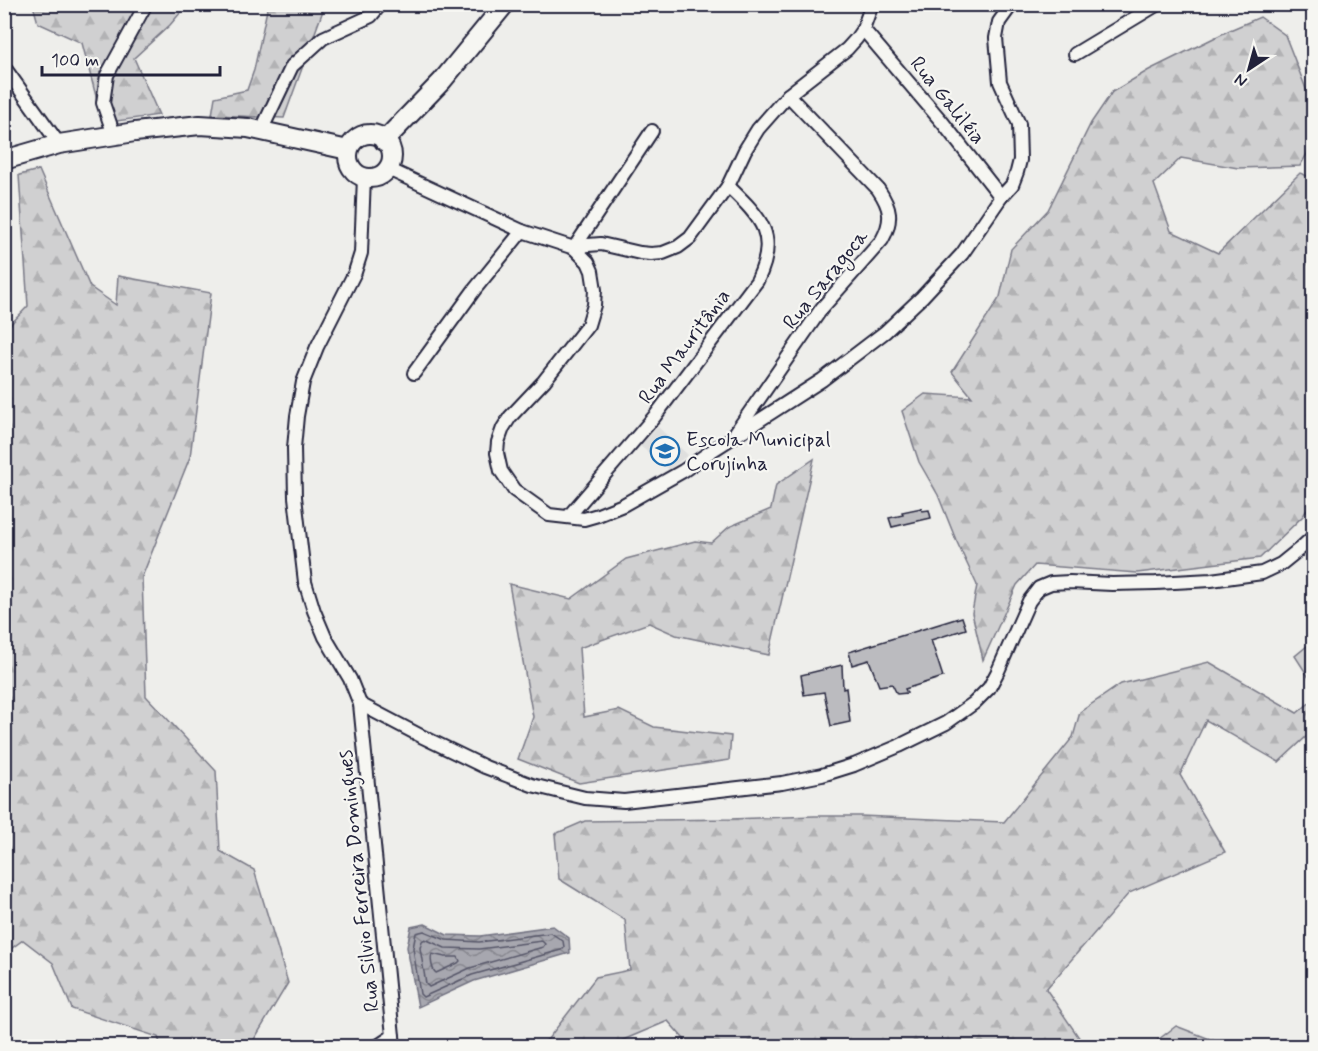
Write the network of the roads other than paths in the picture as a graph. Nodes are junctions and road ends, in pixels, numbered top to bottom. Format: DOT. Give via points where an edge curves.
graph roads {
  1 [pos="146,4"];
  2 [pos="381,4"];
  3 [pos="505,4"];
  4 [pos="872,4"];
  5 [pos="1012,4"];
  6 [pos="1158,4"];
  7 [pos="863,29"];
  8 [pos="1075,54"];
  9 [pos="4,67"];
  10 [pos="788,95"];
  11 [pos="261,131"];
  12 [pos="652,131"];
  13 [pos="114,135"];
  14 [pos="384,141"];
  15 [pos="59,144"];
  16 [pos="348,150"];
  17 [pos="4,160"];
  18 [pos="388,169"];
  19 [pos="364,177"];
  20 [pos="728,186"];
  21 [pos="1001,197"];
  22 [pos="522,231"];
  23 [pos="574,247"];
  24 [pos="414,373"];
  25 [pos="734,436"];
  26 [pos="568,517"];
  27 [pos="1314,536"];
  28 [pos="360,704"];
  29 [pos="394,1041"];
  30 [pos="378,1047"];
  1 -- 13 [label="street" via="107,75 103,103"];
  2 -- 11 [label="street" via="371,16 323,38 292,66"];
  3 -- 14 [label="street" via="442,81"];
  4 -- 7 [label="street"];
  5 -- 21 [label="street" via="999,22 996,38 1000,82 1019,124 1020,160 1012,185"];
  6 -- 8 [label="street"];
  7 -- 10 [label="street" via="847,49"];
  7 -- 21 [label="street, Rua Galiléia"];
  9 -- 15 [label="street"];
  10 -- 20 [label="street" via="750,141"];
  10 -- 25 [label="street, Rua Saragoca" via="878,189 886,201 890,222 882,240 822,308"];
  11 -- 13 [label="street" via="200,125"];
  11 -- 16 [label="street"];
  12 -- 23 [label="street"];
  13 -- 15 [label="street"];
  14 -- 16 [label="street" via="377,135 365,135"];
  14 -- 18 [label="street" via="391,150"];
  15 -- 17 [label="street"];
  16 -- 19 [label="street" via="352,168"];
  18 -- 19 [label="street" via="373,178"];
  18 -- 22 [label="street"];
  19 -- 28 [label="street, Rua Silvio Ferreira Domingues" via="361,253 303,382 294,448 305,582 325,637"];
  20 -- 23 [label="street" via="690,238 663,253 640,253 601,244"];
  20 -- 26 [label="street, Rua Mauritânia" via="753,210 764,230 767,249 758,281 655,416"];
  21 -- 25 [label="street" via="962,254 885,332 822,380"];
  22 -- 23 [label="street"];
  22 -- 24 [label="street"];
  23 -- 26 [label="street" via="592,271 592,315 544,381 502,428 497,453 501,471 514,490 549,515"];
  25 -- 26 [label="street" via="623,505 584,519"];
  27 -- 28 [label="street" via="1281,564 1262,573 1200,581 1045,585 1029,601 989,688 974,703 946,723 854,765 782,783 624,801 585,798 532,785 485,767"];
  28 -- 29 [label="street, Rua Silvio Ferreira Domingues"];
  29 -- 30 [label="street, Rua Silvio Ferreira Domingues"];
}
